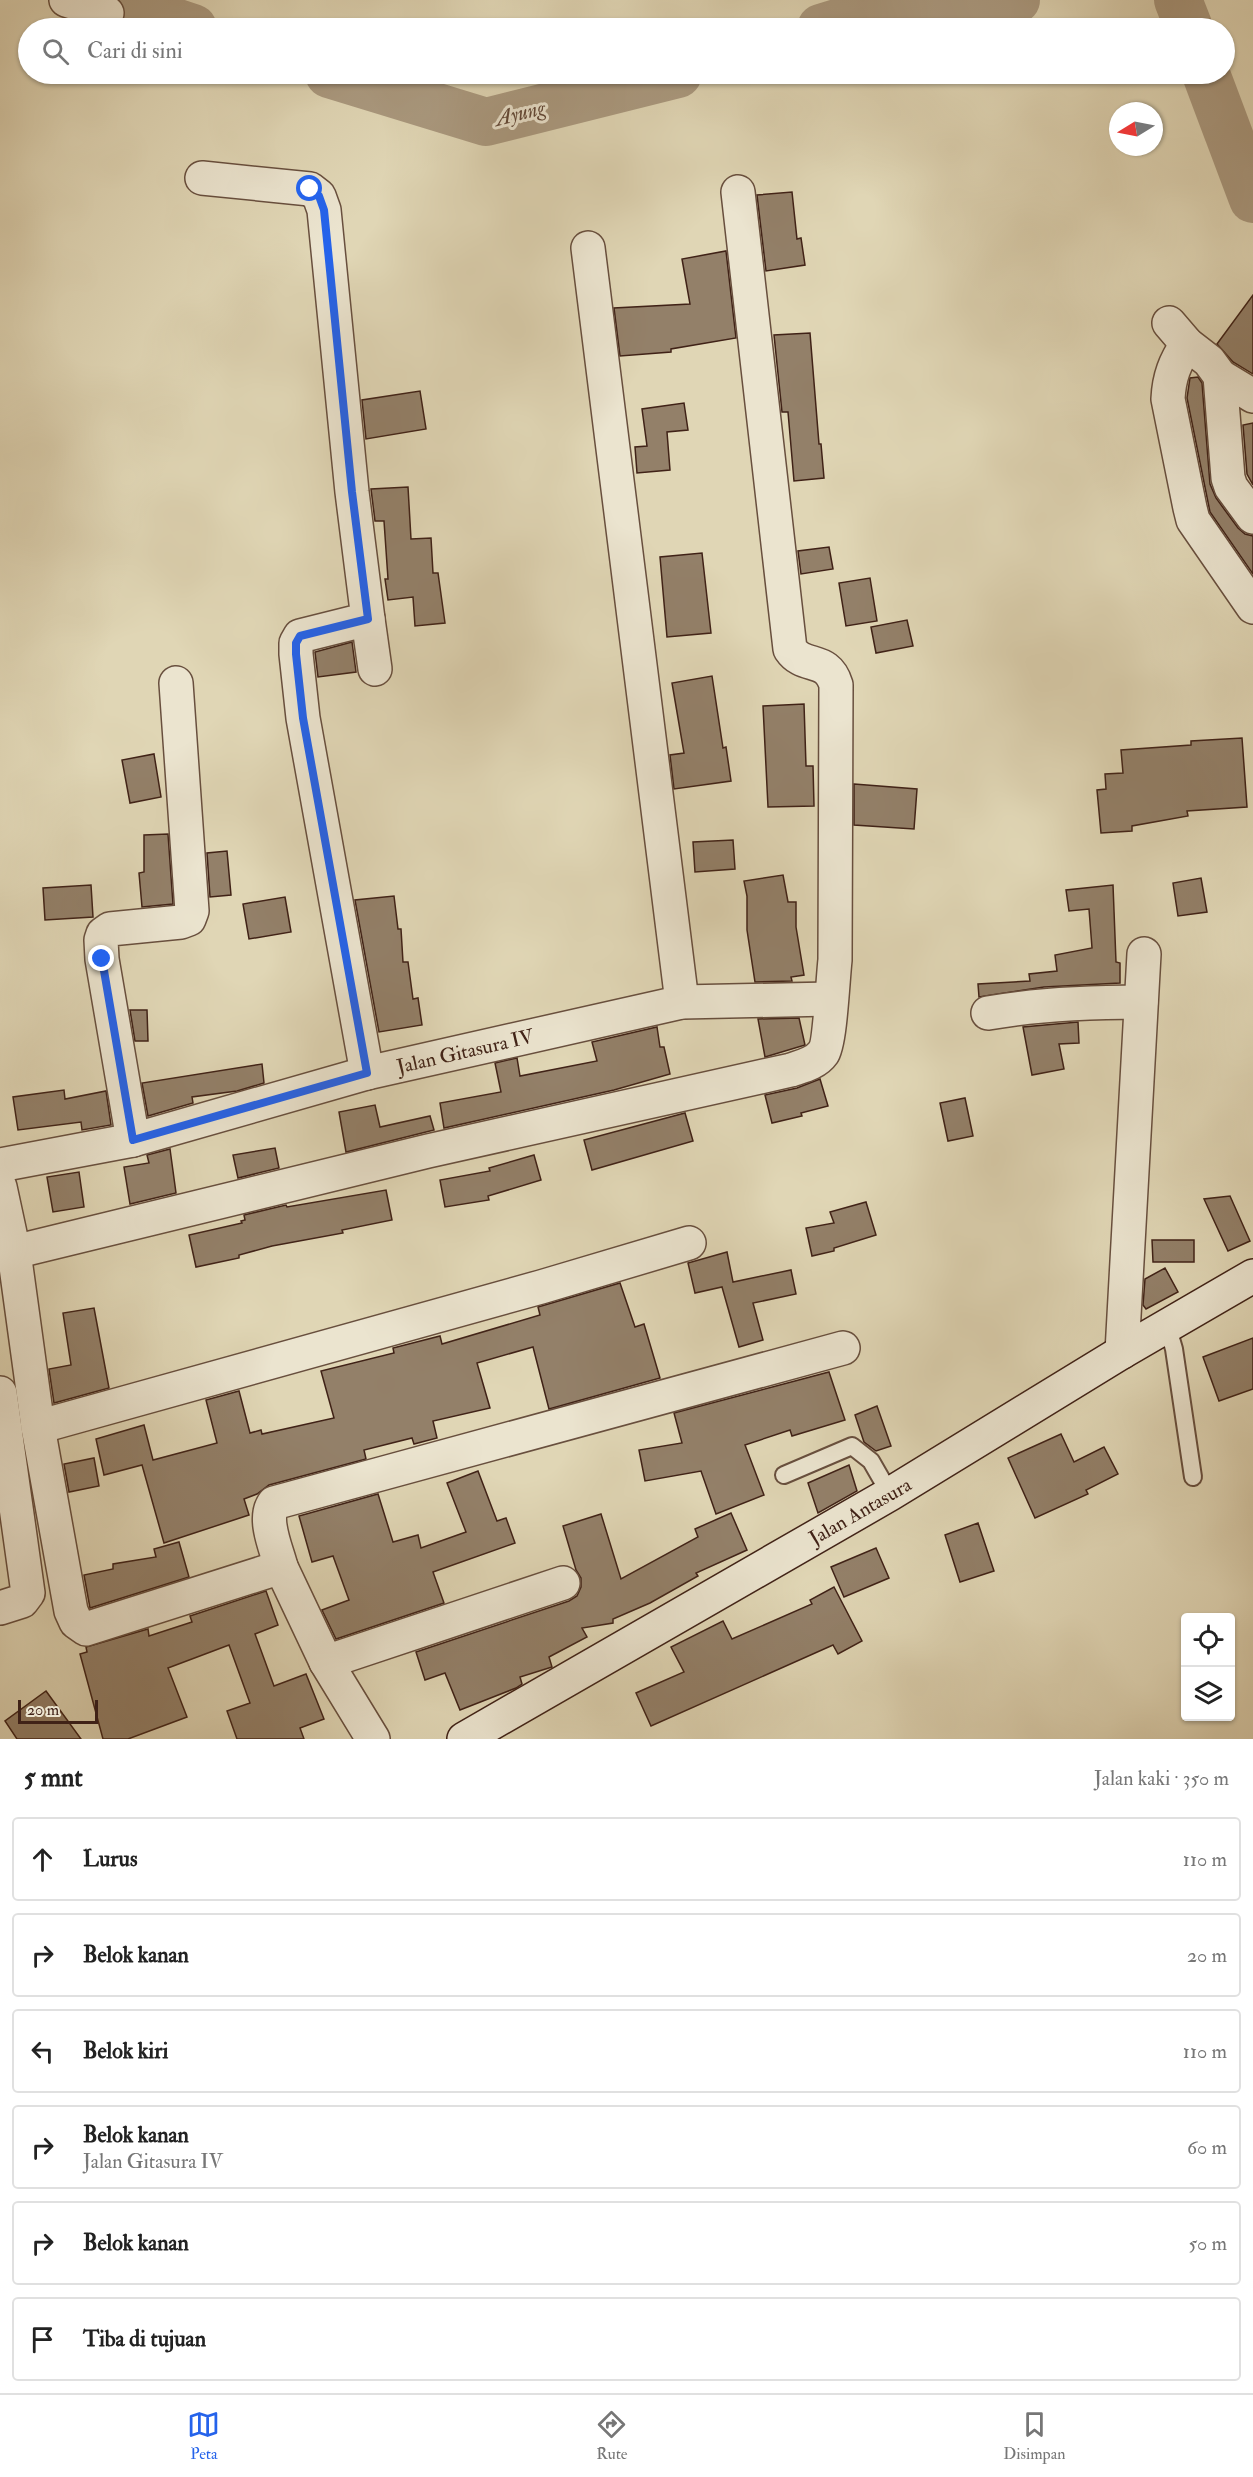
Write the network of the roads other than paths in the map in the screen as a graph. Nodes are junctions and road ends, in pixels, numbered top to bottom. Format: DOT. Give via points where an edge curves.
graph roads {
  1 [pos="66,0"];
  2 [pos="107,13"];
  3 [pos="202,178"];
  4 [pos="738,192"];
  5 [pos="588,248"];
  6 [pos="1220,376"];
  7 [pos="1253,396"];
  8 [pos="1253,517"];
  9 [pos="1253,607"];
  10 [pos="368,619"];
  11 [pos="375,669"];
  12 [pos="176,683"];
  13 [pos="1144,954"];
  14 [pos="830,999"];
  15 [pos="682,1002"];
  16 [pos="1141,1002"];
  17 [pos="988,1013"];
  18 [pos="367,1073"];
  19 [pos="133,1140"];
  20 [pos="0,1165"];
  21 [pos="0,1187"];
  22 [pos="689,1243"];
  23 [pos="14,1252"];
  24 [pos="1253,1276"];
  25 [pos="1167,1325"];
  26 [pos="843,1347"];
  27 [pos="1122,1352"];
  28 [pos="0,1393"];
  29 [pos="38,1428"];
  30 [pos="784,1475"];
  31 [pos="1193,1477"];
  32 [pos="890,1494"];
  33 [pos="281,1567"];
  34 [pos="563,1583"];
  35 [pos="0,1608"];
  36 [pos="326,1662"];
  37 [pos="373,1739"];
  38 [pos="464,1739"];
  1 -- 2 [label="street"];
  3 -- 10 [label="street" via="310,189 319,196 324,210"];
  4 -- 14 [label="street" via="790,649 797,658 825,666 836,685 835,960"];
  5 -- 15 [label="street"];
  6 -- 7 [label="street"];
  6 -- 8 [label="street" via="1228,478"];
  6 -- 9 [label="street" via="1178,333 1168,399 1193,520"];
  10 -- 11 [label="street"];
  10 -- 18 [label="street" via="300,636 296,643 303,718"];
  12 -- 19 [label="street" via="192,911 189,919 181,922 110,929 101,940"];
  13 -- 16 [label="street"];
  14 -- 15 [label="street, Jalan Gitasura IV"];
  14 -- 23 [label="street" via="829,1038 824,1052 812,1063 791,1070 428,1151"];
  15 -- 18 [label="street, Jalan Gitasura IV"];
  16 -- 17 [label="street" via="1024,1006"];
  16 -- 27 [label="street"];
  18 -- 19 [label="street, Jalan Gitasura IV"];
  19 -- 20 [label="street, Jalan Gitasura IV"];
  21 -- 23 [label="street"];
  22 -- 29 [label="street"];
  23 -- 29 [label="street"];
  24 -- 25 [label="street, Jalan Antasura"];
  25 -- 27 [label="street, Jalan Antasura"];
  25 -- 31 [label="lane"];
  26 -- 33 [label="street" via="274,1503 270,1526"];
  27 -- 32 [label="street, Jalan Antasura"];
  28 -- 35 [label="street" via="28,1593 22,1601"];
  29 -- 33 [label="street" via="71,1611 76,1622 86,1629"];
  30 -- 32 [label="lane" via="852,1446 871,1461"];
  32 -- 38 [label="street, Jalan Antasura"];
  33 -- 36 [label="street"];
  34 -- 36 [label="street"];
  36 -- 37 [label="street"];
}
